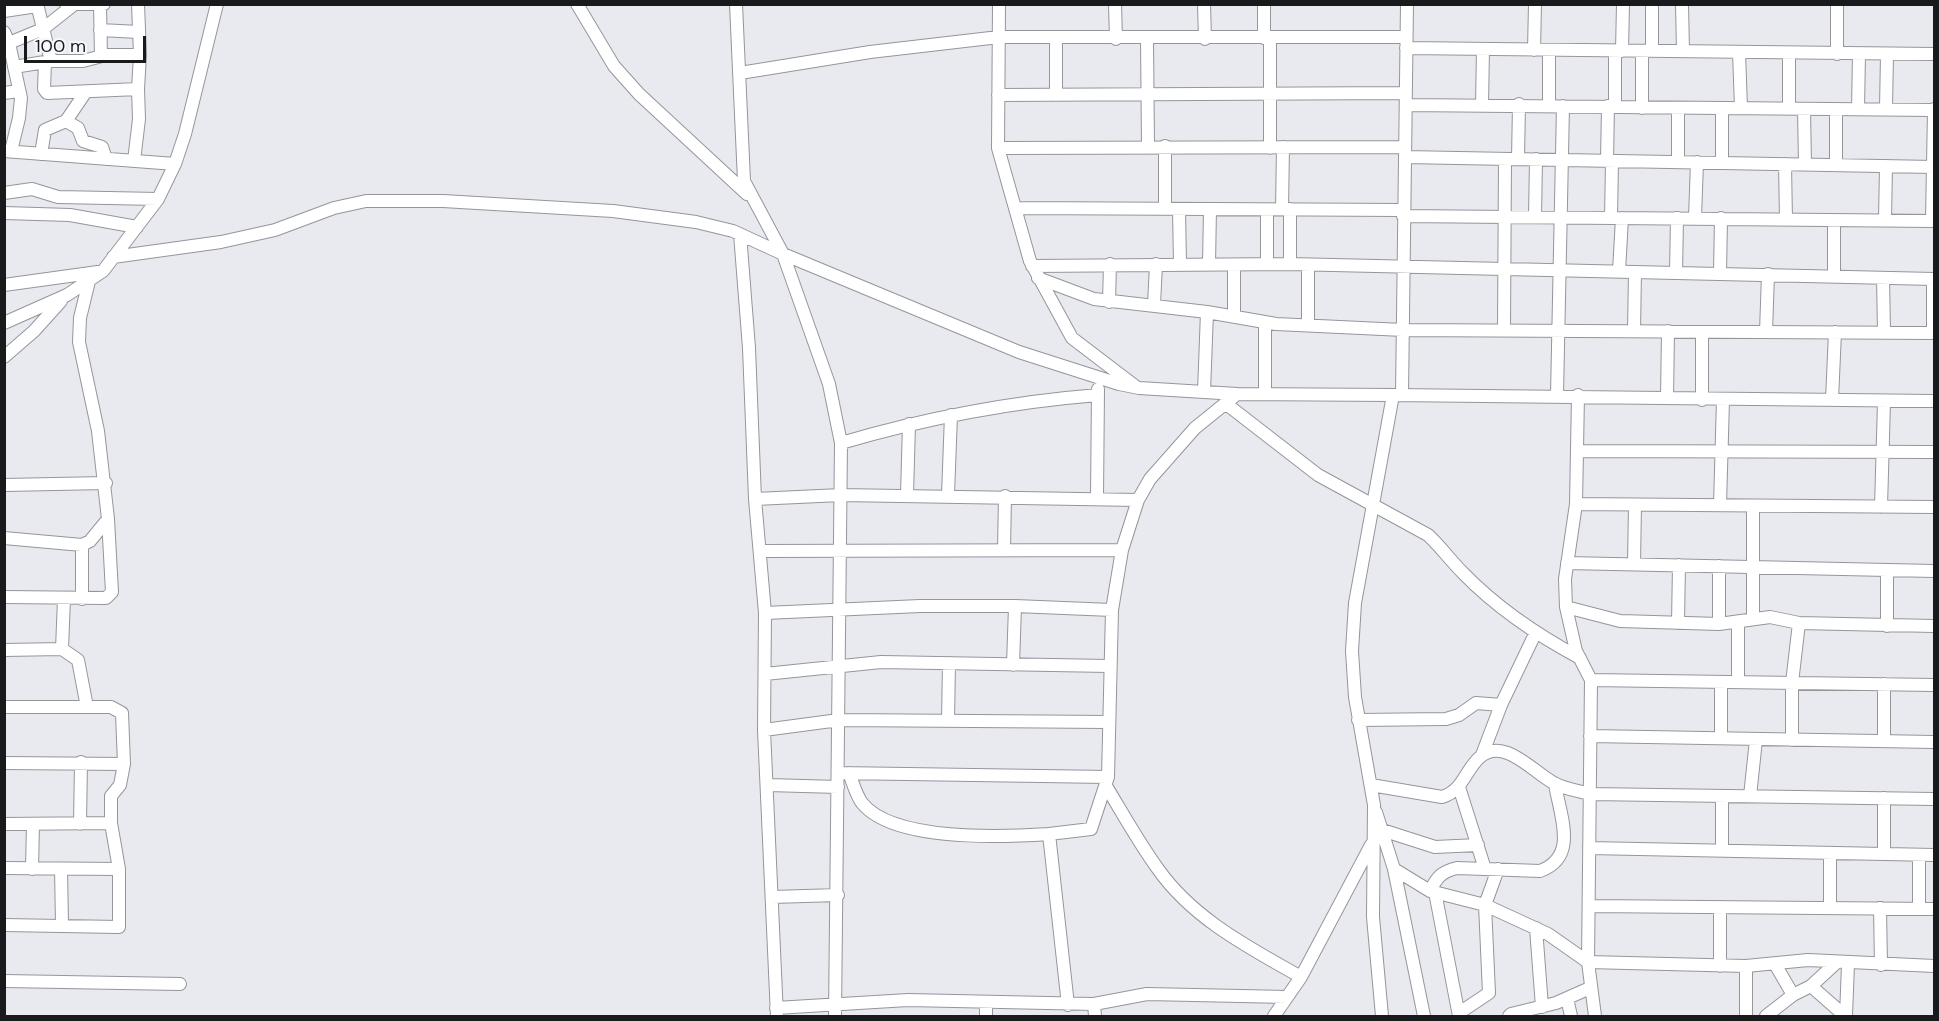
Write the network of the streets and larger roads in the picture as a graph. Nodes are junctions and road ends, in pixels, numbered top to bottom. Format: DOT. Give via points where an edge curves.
graph roads {
  1 [pos="138,4"];
  2 [pos="217,4"];
  3 [pos="577,4"];
  4 [pos="736,4"];
  5 [pos="999,4"];
  6 [pos="1115,4"];
  7 [pos="1204,4"];
  8 [pos="1264,4"];
  9 [pos="1407,4"];
  10 [pos="1535,4"];
  11 [pos="1623,4"];
  12 [pos="1652,4"];
  13 [pos="1682,4"];
  14 [pos="1837,4"];
  15 [pos="37,5"];
  16 [pos="69,5"];
  17 [pos="102,5"];
  18 [pos="4,11"];
  19 [pos="43,29"];
  20 [pos="100,30"];
  21 [pos="139,32"];
  22 [pos="999,36"];
  23 [pos="7,38"];
  24 [pos="1056,38"];
  25 [pos="1267,38"];
  26 [pos="1116,39"];
  27 [pos="1147,39"];
  28 [pos="1205,39"];
  29 [pos="1406,43"];
  30 [pos="1483,49"];
  31 [pos="1534,50"];
  32 [pos="1549,51"];
  33 [pos="1618,51"];
  34 [pos="1647,51"];
  35 [pos="1683,51"];
  36 [pos="1739,52"];
  37 [pos="1789,53"];
  38 [pos="1837,54"];
  39 [pos="1859,54"];
  40 [pos="1935,54"];
  41 [pos="1887,55"];
  42 [pos="101,56"];
  43 [pos="141,56"];
  44 [pos="48,62"];
  45 [pos="11,70"];
  46 [pos="740,73"];
  47 [pos="138,89"];
  48 [pos="19,91"];
  49 [pos="4,93"];
  50 [pos="85,93"];
  51 [pos="1270,94"];
  52 [pos="998,95"];
  53 [pos="1056,95"];
  54 [pos="1147,95"];
  55 [pos="1406,99"];
  56 [pos="1519,104"];
  57 [pos="1482,105"];
  58 [pos="1549,105"];
  59 [pos="1563,106"];
  60 [pos="1612,106"];
  61 [pos="1642,108"];
  62 [pos="1678,108"];
  63 [pos="1722,108"];
  64 [pos="1741,108"];
  65 [pos="1886,108"];
  66 [pos="1789,109"];
  67 [pos="1836,109"];
  68 [pos="1858,109"];
  69 [pos="1804,110"];
  70 [pos="1934,110"];
  71 [pos="66,121"];
  72 [pos="11,129"];
  73 [pos="1148,146"];
  74 [pos="1165,146"];
  75 [pos="998,148"];
  76 [pos="1277,148"];
  77 [pos="8,151"];
  78 [pos="1405,152"];
  79 [pos="40,154"];
  80 [pos="106,159"];
  81 [pos="1505,159"];
  82 [pos="1518,159"];
  83 [pos="1536,159"];
  84 [pos="1564,160"];
  85 [pos="134,161"];
  86 [pos="1610,161"];
  87 [pos="1678,161"];
  88 [pos="1697,162"];
  89 [pos="1722,162"];
  90 [pos="175,164"];
  91 [pos="1785,164"];
  92 [pos="1805,164"];
  93 [pos="1836,164"];
  94 [pos="1886,166"];
  95 [pos="1934,167"];
  96 [pos="4,193"];
  97 [pos="158,199"];
  98 [pos="754,201"];
  99 [pos="1016,208"];
  100 [pos="1165,209"];
  101 [pos="1179,209"];
  102 [pos="1210,209"];
  103 [pos="1286,209"];
  104 [pos="1267,210"];
  105 [pos="4,213"];
  106 [pos="1403,213"];
  107 [pos="1504,217"];
  108 [pos="1535,217"];
  109 [pos="1561,218"];
  110 [pos="1617,218"];
  111 [pos="1677,218"];
  112 [pos="1695,218"];
  113 [pos="1720,218"];
  114 [pos="1785,219"];
  115 [pos="1885,220"];
  116 [pos="1834,221"];
  117 [pos="1933,221"];
  118 [pos="137,227"];
  119 [pos="740,234"];
  120 [pos="783,254"];
  121 [pos="113,257"];
  122 [pos="1110,264"];
  123 [pos="1156,264"];
  124 [pos="1180,264"];
  125 [pos="1209,264"];
  126 [pos="1267,264"];
  127 [pos="1290,264"];
  128 [pos="1234,265"];
  129 [pos="1308,265"];
  130 [pos="1032,266"];
  131 [pos="1404,267"];
  132 [pos="1504,269"];
  133 [pos="103,271"];
  134 [pos="1560,271"];
  135 [pos="1620,271"];
  136 [pos="1635,272"];
  137 [pos="1676,273"];
  138 [pos="1720,273"];
  139 [pos="1768,274"];
  140 [pos="1834,275"];
  141 [pos="1038,278"];
  142 [pos="1883,278"];
  143 [pos="1934,279"];
  144 [pos="89,281"];
  145 [pos="4,285"];
  146 [pos="66,294"];
  147 [pos="1109,302"];
  148 [pos="1154,305"];
  149 [pos="1208,312"];
  150 [pos="1234,316"];
  151 [pos="4,323"];
  152 [pos="1265,323"];
  153 [pos="1308,325"];
  154 [pos="1504,329"];
  155 [pos="1403,330"];
  156 [pos="1558,331"];
  157 [pos="1634,331"];
  158 [pos="1668,331"];
  159 [pos="1702,332"];
  160 [pos="1766,332"];
  161 [pos="1835,332"];
  162 [pos="1884,332"];
  163 [pos="1934,333"];
  164 [pos="4,357"];
  165 [pos="1098,377"];
  166 [pos="1139,388"];
  167 [pos="1204,392"];
  168 [pos="1237,394"];
  169 [pos="1266,394"];
  170 [pos="1098,395"];
  171 [pos="1398,395"];
  172 [pos="1557,395"];
  173 [pos="1578,395"];
  174 [pos="1667,398"];
  175 [pos="1702,400"];
  176 [pos="1723,400"];
  177 [pos="1832,400"];
  178 [pos="1935,401"];
  179 [pos="1884,402"];
  180 [pos="1226,403"];
  181 [pos="951,415"];
  182 [pos="909,424"];
  183 [pos="841,443"];
  184 [pos="1577,451"];
  185 [pos="1883,451"];
  186 [pos="1721,452"];
  187 [pos="1935,452"];
  188 [pos="106,483"];
  189 [pos="4,485"];
  190 [pos="841,495"];
  191 [pos="907,495"];
  192 [pos="948,495"];
  193 [pos="1005,495"];
  194 [pos="1097,498"];
  195 [pos="755,499"];
  196 [pos="1138,500"];
  197 [pos="1576,504"];
  198 [pos="1372,505"];
  199 [pos="1635,505"];
  200 [pos="1720,505"];
  201 [pos="1753,506"];
  202 [pos="1881,507"];
  203 [pos="1935,507"];
  204 [pos="108,519"];
  205 [pos="4,538"];
  206 [pos="82,545"];
  207 [pos="1004,550"];
  208 [pos="1122,550"];
  209 [pos="762,551"];
  210 [pos="840,551"];
  211 [pos="1567,563"];
  212 [pos="1634,564"];
  213 [pos="1679,565"];
  214 [pos="1719,567"];
  215 [pos="1751,567"];
  216 [pos="1887,570"];
  217 [pos="1935,571"];
  218 [pos="4,597"];
  219 [pos="82,598"];
  220 [pos="64,599"];
  221 [pos="1015,606"];
  222 [pos="1566,607"];
  223 [pos="1112,610"];
  224 [pos="838,611"];
  225 [pos="765,613"];
  226 [pos="1753,618"];
  227 [pos="1678,623"];
  228 [pos="1738,623"];
  229 [pos="1799,623"];
  230 [pos="1719,624"];
  231 [pos="1887,626"];
  232 [pos="1935,626"];
  233 [pos="1535,634"];
  234 [pos="62,649"];
  235 [pos="4,650"];
  236 [pos="1580,658"];
  237 [pos="949,663"];
  238 [pos="1013,665"];
  239 [pos="1109,666"];
  240 [pos="839,668"];
  241 [pos="765,674"];
  242 [pos="1591,680"];
  243 [pos="1721,682"];
  244 [pos="1738,682"];
  245 [pos="1792,683"];
  246 [pos="1884,684"];
  247 [pos="1935,685"];
  248 [pos="1501,705"];
  249 [pos="4,707"];
  250 [pos="87,707"];
  251 [pos="839,720"];
  252 [pos="1358,720"];
  253 [pos="948,721"];
  254 [pos="1109,722"];
  255 [pos="764,730"];
  256 [pos="1590,736"];
  257 [pos="1721,738"];
  258 [pos="1756,740"];
  259 [pos="1792,740"];
  260 [pos="1884,741"];
  261 [pos="1935,742"];
  262 [pos="1482,755"];
  263 [pos="4,762"];
  264 [pos="81,762"];
  265 [pos="124,764"];
  266 [pos="844,773"];
  267 [pos="1107,782"];
  268 [pos="1371,784"];
  269 [pos="1555,784"];
  270 [pos="768,785"];
  271 [pos="838,787"];
  272 [pos="1460,787"];
  273 [pos="1590,794"];
  274 [pos="1722,796"];
  275 [pos="1750,796"];
  276 [pos="1884,798"];
  277 [pos="1935,799"];
  278 [pos="1374,805"];
  279 [pos="111,823"];
  280 [pos="4,824"];
  281 [pos="33,824"];
  282 [pos="80,824"];
  283 [pos="1383,830"];
  284 [pos="1049,834"];
  285 [pos="1373,841"];
  286 [pos="1478,845"];
  287 [pos="1589,848"];
  288 [pos="1722,851"];
  289 [pos="1830,853"];
  290 [pos="1884,854"];
  291 [pos="1919,855"];
  292 [pos="1935,855"];
  293 [pos="4,868"];
  294 [pos="32,868"];
  295 [pos="61,869"];
  296 [pos="119,869"];
  297 [pos="1394,869"];
  298 [pos="1492,869"];
  299 [pos="1433,891"];
  300 [pos="838,895"];
  301 [pos="772,897"];
  302 [pos="1485,905"];
  303 [pos="1589,906"];
  304 [pos="1720,907"];
  305 [pos="1830,908"];
  306 [pos="1880,909"];
  307 [pos="1919,909"];
  308 [pos="1935,909"];
  309 [pos="62,924"];
  310 [pos="4,925"];
  311 [pos="1536,928"];
  312 [pos="1587,962"];
  313 [pos="1842,963"];
  314 [pos="1775,964"];
  315 [pos="1881,965"];
  316 [pos="1720,966"];
  317 [pos="1746,966"];
  318 [pos="1935,966"];
  319 [pos="1302,977"];
  320 [pos="4,981"];
  321 [pos="180,984"];
  322 [pos="1811,986"];
  323 [pos="1590,988"];
  324 [pos="1793,995"];
  325 [pos="1287,998"];
  326 [pos="1567,998"];
  327 [pos="986,1002"];
  328 [pos="1068,1005"];
  329 [pos="1542,1006"];
  330 [pos="835,1010"];
  331 [pos="1094,1010"];
  332 [pos="777,1012"];
  333 [pos="1459,1015"];
  334 [pos="986,1017"];
  335 [pos="1274,1017"];
  336 [pos="1382,1017"];
  337 [pos="1424,1017"];
  338 [pos="1509,1017"];
  339 [pos="1570,1017"];
  340 [pos="1595,1017"];
  341 [pos="1746,1017"];
  342 [pos="1766,1017"];
  343 [pos="1845,1017"];
  1 -- 21 [label="street"];
  2 -- 90 [label="street"];
  3 -- 98 [label="street" via="614,66 639,94"];
  4 -- 46 [label="street"];
  5 -- 22 [label="street"];
  6 -- 26 [label="street"];
  7 -- 28 [label="street"];
  8 -- 25 [label="street"];
  9 -- 29 [label="street"];
  10 -- 31 [label="street"];
  11 -- 33 [label="street"];
  12 -- 34 [label="street"];
  13 -- 35 [label="street"];
  14 -- 38 [label="street"];
  15 -- 18 [label="street"];
  15 -- 19 [label="street"];
  16 -- 17 [label="street"];
  16 -- 19 [label="street"];
  17 -- 20 [label="street"];
  19 -- 23 [label="street"];
  19 -- 44 [label="street"];
  20 -- 21 [label="street"];
  20 -- 42 [label="street"];
  21 -- 43 [label="street"];
  22 -- 24 [label="street"];
  22 -- 46 [label="street"];
  22 -- 52 [label="street"];
  23 -- 45 [label="street"];
  24 -- 26 [label="street"];
  24 -- 53 [label="street"];
  25 -- 28 [label="street"];
  25 -- 29 [label="street"];
  25 -- 51 [label="street"];
  26 -- 27 [label="street"];
  27 -- 28 [label="street"];
  27 -- 54 [label="street"];
  29 -- 30 [label="street"];
  29 -- 55 [label="street"];
  30 -- 31 [label="street"];
  30 -- 57 [label="street"];
  31 -- 32 [label="street"];
  32 -- 33 [label="street"];
  32 -- 58 [label="street"];
  33 -- 34 [label="street"];
  33 -- 60 [label="street"];
  34 -- 35 [label="street"];
  34 -- 61 [label="street"];
  35 -- 36 [label="street"];
  36 -- 37 [label="street"];
  36 -- 64 [label="street"];
  37 -- 38 [label="street"];
  37 -- 66 [label="street"];
  38 -- 39 [label="street"];
  39 -- 41 [label="street"];
  39 -- 68 [label="street"];
  40 -- 41 [label="street"];
  41 -- 65 [label="street"];
  42 -- 43 [label="street"];
  42 -- 44 [label="street"];
  43 -- 47 [label="street"];
  44 -- 45 [label="street"];
  44 -- 50 [label="street" via="44,88 47,93"];
  45 -- 48 [label="street"];
  46 -- 98 [label="street" via="742,171"];
  47 -- 50 [label="street"];
  47 -- 85 [label="street"];
  48 -- 49 [label="street"];
  48 -- 72 [label="street" via="21,108"];
  50 -- 71 [label="street"];
  51 -- 54 [label="street"];
  51 -- 55 [label="street"];
  51 -- 76 [label="street"];
  52 -- 53 [label="street"];
  52 -- 75 [label="street"];
  53 -- 54 [label="street"];
  54 -- 73 [label="street"];
  55 -- 57 [label="street"];
  55 -- 78 [label="street"];
  56 -- 57 [label="street"];
  56 -- 58 [label="street"];
  56 -- 82 [label="street"];
  58 -- 59 [label="street"];
  59 -- 60 [label="street"];
  59 -- 84 [label="street"];
  60 -- 61 [label="street"];
  60 -- 86 [label="street"];
  61 -- 62 [label="street"];
  62 -- 63 [label="street"];
  62 -- 87 [label="street"];
  63 -- 64 [label="street"];
  63 -- 89 [label="street"];
  64 -- 66 [label="street"];
  65 -- 68 [label="street"];
  65 -- 70 [label="street"];
  66 -- 69 [label="street"];
  67 -- 68 [label="street"];
  67 -- 69 [label="street"];
  67 -- 93 [label="street"];
  69 -- 92 [label="street"];
  70 -- 95 [label="street"];
  71 -- 79 [label="street" via="45,130"];
  71 -- 80 [label="street" via="78,128 83,141 102,147"];
  72 -- 77 [label="street"];
  73 -- 74 [label="street"];
  73 -- 75 [label="street"];
  74 -- 76 [label="street"];
  74 -- 100 [label="street"];
  75 -- 99 [label="street"];
  76 -- 78 [label="street"];
  76 -- 103 [label="street"];
  77 -- 79 [label="street"];
  78 -- 81 [label="street"];
  78 -- 106 [label="street"];
  79 -- 80 [label="street"];
  80 -- 85 [label="street"];
  81 -- 82 [label="street"];
  81 -- 107 [label="street"];
  82 -- 83 [label="street"];
  83 -- 84 [label="street"];
  83 -- 108 [label="street"];
  84 -- 86 [label="street"];
  84 -- 109 [label="street"];
  85 -- 90 [label="street"];
  86 -- 87 [label="street"];
  86 -- 110 [label="street"];
  87 -- 88 [label="street"];
  88 -- 89 [label="street"];
  88 -- 112 [label="street"];
  89 -- 91 [label="street"];
  90 -- 97 [label="street"];
  91 -- 92 [label="street"];
  91 -- 114 [label="street"];
  92 -- 93 [label="street"];
  93 -- 94 [label="street"];
  94 -- 95 [label="street"];
  94 -- 115 [label="street"];
  95 -- 117 [label="street"];
  96 -- 97 [label="street" via="32,189 67,198"];
  97 -- 118 [label="street"];
  98 -- 120 [label="street"];
  99 -- 100 [label="street"];
  99 -- 130 [label="street"];
  100 -- 101 [label="street"];
  101 -- 102 [label="street"];
  101 -- 124 [label="street"];
  102 -- 104 [label="street"];
  102 -- 125 [label="street"];
  103 -- 104 [label="street"];
  103 -- 106 [label="street"];
  103 -- 127 [label="street"];
  104 -- 126 [label="street"];
  105 -- 118 [label="street" via="70,215"];
  106 -- 107 [label="street"];
  106 -- 131 [label="street"];
  107 -- 108 [label="street"];
  107 -- 132 [label="street"];
  108 -- 109 [label="street"];
  109 -- 110 [label="street"];
  109 -- 134 [label="street"];
  110 -- 111 [label="street"];
  110 -- 135 [label="street"];
  111 -- 112 [label="street"];
  111 -- 137 [label="street"];
  112 -- 113 [label="street"];
  113 -- 114 [label="street"];
  113 -- 138 [label="street"];
  114 -- 116 [label="street"];
  115 -- 116 [label="street"];
  115 -- 117 [label="street"];
  116 -- 140 [label="street"];
  118 -- 121 [label="street"];
  119 -- 120 [label="street"];
  119 -- 121 [label="street" via="719,226 613,211 384,200 352,203 275,230 221,242"];
  119 -- 195 [label="street"];
  120 -- 165 [label="street" via="1019,352"];
  120 -- 183 [label="street" via="829,384"];
  121 -- 133 [label="street"];
  122 -- 123 [label="street"];
  122 -- 130 [label="street"];
  122 -- 147 [label="street"];
  123 -- 124 [label="street"];
  123 -- 148 [label="street"];
  124 -- 125 [label="street"];
  125 -- 128 [label="street"];
  126 -- 127 [label="street"];
  126 -- 128 [label="street"];
  127 -- 129 [label="street"];
  128 -- 150 [label="street"];
  129 -- 131 [label="street"];
  129 -- 153 [label="street"];
  130 -- 141 [label="street"];
  131 -- 132 [label="street"];
  131 -- 155 [label="street"];
  132 -- 134 [label="street"];
  132 -- 154 [label="street"];
  133 -- 144 [label="street"];
  133 -- 145 [label="street"];
  134 -- 135 [label="street"];
  134 -- 156 [label="street"];
  135 -- 136 [label="street"];
  136 -- 137 [label="street"];
  136 -- 157 [label="street"];
  137 -- 138 [label="street"];
  138 -- 139 [label="street"];
  139 -- 140 [label="street"];
  139 -- 160 [label="street"];
  140 -- 142 [label="street"];
  141 -- 147 [label="street"];
  141 -- 166 [label="street" via="1072,338"];
  142 -- 143 [label="street"];
  142 -- 162 [label="street"];
  143 -- 163 [label="street"];
  144 -- 146 [label="street"];
  144 -- 188 [label="street" via="79,342"];
  146 -- 151 [label="street"];
  146 -- 164 [label="street" via="34,331"];
  147 -- 148 [label="street"];
  148 -- 149 [label="street"];
  149 -- 150 [label="street"];
  149 -- 167 [label="street"];
  150 -- 152 [label="street"];
  152 -- 153 [label="street"];
  152 -- 169 [label="street"];
  153 -- 155 [label="street"];
  154 -- 155 [label="street"];
  154 -- 156 [label="street"];
  155 -- 171 [label="street"];
  156 -- 157 [label="street"];
  156 -- 172 [label="street"];
  157 -- 158 [label="street"];
  158 -- 159 [label="street"];
  158 -- 174 [label="street"];
  159 -- 160 [label="street"];
  159 -- 175 [label="street"];
  160 -- 161 [label="street"];
  161 -- 162 [label="street"];
  161 -- 177 [label="street"];
  162 -- 163 [label="street"];
  165 -- 166 [label="street"];
  165 -- 170 [label="street"];
  166 -- 167 [label="street"];
  167 -- 168 [label="street"];
  168 -- 169 [label="street"];
  168 -- 180 [label="street"];
  169 -- 171 [label="street"];
  170 -- 181 [label="street" via="991,406"];
  170 -- 194 [label="street"];
  171 -- 172 [label="street"];
  171 -- 198 [label="street"];
  172 -- 173 [label="street"];
  173 -- 174 [label="street"];
  173 -- 184 [label="street"];
  174 -- 175 [label="street"];
  175 -- 176 [label="street"];
  176 -- 177 [label="street"];
  176 -- 186 [label="street"];
  177 -- 179 [label="street"];
  178 -- 179 [label="street"];
  179 -- 185 [label="street"];
  180 -- 196 [label="street" via="1195,428 1150,479"];
  180 -- 198 [label="street" via="1318,475"];
  181 -- 182 [label="street"];
  181 -- 192 [label="street"];
  182 -- 183 [label="street"];
  182 -- 191 [label="street"];
  183 -- 190 [label="street"];
  184 -- 186 [label="street"];
  184 -- 197 [label="street"];
  185 -- 186 [label="street"];
  185 -- 187 [label="street"];
  185 -- 202 [label="street"];
  186 -- 200 [label="street"];
  188 -- 189 [label="street"];
  188 -- 204 [label="street"];
  190 -- 191 [label="street"];
  190 -- 195 [label="street"];
  190 -- 210 [label="street"];
  191 -- 192 [label="street"];
  192 -- 193 [label="street"];
  193 -- 194 [label="street"];
  193 -- 207 [label="street"];
  194 -- 196 [label="street"];
  195 -- 209 [label="street"];
  196 -- 208 [label="street"];
  197 -- 199 [label="street"];
  197 -- 211 [label="street"];
  198 -- 233 [label="street" via="1428,535 1462,572"];
  198 -- 252 [label="street" via="1355,603 1352,651"];
  199 -- 200 [label="street"];
  199 -- 212 [label="street"];
  200 -- 201 [label="street"];
  201 -- 202 [label="street"];
  201 -- 215 [label="street"];
  202 -- 203 [label="street"];
  204 -- 206 [label="street"];
  204 -- 219 [label="street" via="112,592 106,598"];
  205 -- 206 [label="street"];
  206 -- 219 [label="street"];
  207 -- 208 [label="street"];
  207 -- 210 [label="street"];
  208 -- 223 [label="street"];
  209 -- 210 [label="street"];
  209 -- 225 [label="street"];
  210 -- 224 [label="street"];
  211 -- 212 [label="street"];
  211 -- 222 [label="street"];
  212 -- 213 [label="street"];
  213 -- 214 [label="street"];
  213 -- 227 [label="street"];
  214 -- 215 [label="street"];
  214 -- 230 [label="street"];
  215 -- 216 [label="street"];
  215 -- 226 [label="street"];
  216 -- 217 [label="street"];
  216 -- 231 [label="street"];
  218 -- 220 [label="street"];
  219 -- 220 [label="street"];
  220 -- 234 [label="street"];
  221 -- 223 [label="street"];
  221 -- 224 [label="street"];
  221 -- 238 [label="street"];
  222 -- 227 [label="street" via="1606,620"];
  222 -- 236 [label="street"];
  223 -- 239 [label="street"];
  224 -- 225 [label="street"];
  224 -- 240 [label="street"];
  225 -- 241 [label="street"];
  226 -- 228 [label="street"];
  226 -- 229 [label="street"];
  227 -- 230 [label="street"];
  228 -- 230 [label="street"];
  228 -- 244 [label="street"];
  229 -- 231 [label="street"];
  229 -- 245 [label="street"];
  231 -- 232 [label="street"];
  233 -- 236 [label="street"];
  233 -- 248 [label="street"];
  234 -- 235 [label="street"];
  234 -- 250 [label="street" via="78,660"];
  236 -- 242 [label="street"];
  237 -- 238 [label="street"];
  237 -- 240 [label="street" via="881,662"];
  237 -- 253 [label="street"];
  238 -- 239 [label="street"];
  239 -- 254 [label="street"];
  240 -- 241 [label="street"];
  240 -- 251 [label="street"];
  241 -- 255 [label="street"];
  242 -- 243 [label="street"];
  242 -- 256 [label="street"];
  243 -- 244 [label="street"];
  243 -- 257 [label="street"];
  244 -- 245 [label="street"];
  245 -- 246 [label="street"];
  245 -- 259 [label="street"];
  246 -- 247 [label="street"];
  246 -- 260 [label="street"];
  248 -- 252 [label="street" via="1476,703 1446,719"];
  248 -- 262 [label="street"];
  249 -- 250 [label="street"];
  250 -- 265 [label="street" via="111,707 122,713"];
  251 -- 253 [label="street"];
  251 -- 255 [label="street"];
  251 -- 266 [label="street"];
  252 -- 268 [label="street"];
  253 -- 254 [label="street"];
  254 -- 267 [label="street"];
  255 -- 270 [label="street"];
  256 -- 257 [label="street"];
  256 -- 273 [label="street"];
  257 -- 258 [label="street"];
  258 -- 259 [label="street"];
  258 -- 275 [label="street"];
  259 -- 260 [label="street"];
  260 -- 261 [label="street"];
  262 -- 269 [label="street" via="1517,757"];
  262 -- 272 [label="street"];
  263 -- 264 [label="street"];
  264 -- 265 [label="street"];
  264 -- 282 [label="street"];
  265 -- 279 [label="street" via="120,784 111,796"];
  266 -- 267 [label="street"];
  266 -- 271 [label="street"];
  266 -- 284 [label="street" via="874,813 923,831 965,836"];
  267 -- 284 [label="street" via="1091,828"];
  267 -- 319 [label="street" via="1159,871 1227,934"];
  268 -- 272 [label="street" via="1442,797"];
  268 -- 278 [label="street"];
  269 -- 273 [label="street"];
  269 -- 298 [label="street" via="1565,842 1562,856 1553,866 1540,871"];
  270 -- 271 [label="street"];
  270 -- 301 [label="street"];
  271 -- 300 [label="street"];
  272 -- 286 [label="street"];
  273 -- 274 [label="street"];
  273 -- 287 [label="street"];
  274 -- 275 [label="street"];
  274 -- 288 [label="street"];
  275 -- 276 [label="street"];
  276 -- 277 [label="street"];
  276 -- 290 [label="street"];
  278 -- 283 [label="street"];
  278 -- 285 [label="street"];
  279 -- 282 [label="street"];
  279 -- 296 [label="street"];
  280 -- 281 [label="street"];
  281 -- 282 [label="street"];
  281 -- 294 [label="street"];
  283 -- 286 [label="street" via="1435,847"];
  283 -- 297 [label="street"];
  284 -- 328 [label="street"];
  285 -- 319 [label="street"];
  285 -- 336 [label="street" via="1374,929"];
  286 -- 298 [label="street"];
  287 -- 288 [label="street"];
  287 -- 303 [label="street"];
  288 -- 289 [label="street"];
  289 -- 290 [label="street"];
  289 -- 305 [label="street"];
  290 -- 291 [label="street"];
  291 -- 292 [label="street"];
  291 -- 307 [label="street"];
  293 -- 294 [label="street"];
  294 -- 295 [label="street"];
  295 -- 296 [label="street"];
  295 -- 309 [label="street"];
  296 -- 309 [label="street" via="118,927"];
  297 -- 299 [label="street"];
  297 -- 337 [label="street"];
  298 -- 299 [label="street" via="1443,871"];
  298 -- 302 [label="street"];
  299 -- 302 [label="street"];
  299 -- 333 [label="street"];
  300 -- 301 [label="street"];
  300 -- 330 [label="street"];
  301 -- 332 [label="street"];
  302 -- 311 [label="street"];
  302 -- 333 [label="street" via="1489,993"];
  303 -- 304 [label="street"];
  303 -- 312 [label="street"];
  304 -- 305 [label="street"];
  304 -- 316 [label="street"];
  305 -- 306 [label="street"];
  306 -- 307 [label="street"];
  306 -- 315 [label="street"];
  307 -- 308 [label="street"];
  309 -- 310 [label="street"];
  311 -- 312 [label="street"];
  311 -- 329 [label="street"];
  312 -- 316 [label="street"];
  312 -- 323 [label="street"];
  313 -- 314 [label="street" via="1796,960"];
  313 -- 315 [label="street"];
  313 -- 322 [label="street"];
  313 -- 343 [label="street"];
  314 -- 317 [label="street"];
  314 -- 324 [label="street"];
  315 -- 318 [label="street"];
  316 -- 317 [label="street"];
  317 -- 341 [label="street"];
  319 -- 325 [label="street"];
  320 -- 321 [label="street"];
  322 -- 324 [label="street"];
  322 -- 343 [label="street"];
  323 -- 326 [label="street"];
  323 -- 340 [label="street"];
  324 -- 342 [label="street"];
  325 -- 331 [label="street" via="1147,994"];
  325 -- 335 [label="street"];
  326 -- 329 [label="street"];
  326 -- 339 [label="street"];
  327 -- 328 [label="street"];
  327 -- 330 [label="street" via="908,1000"];
  327 -- 334 [label="street"];
  328 -- 331 [label="street"];
  329 -- 338 [label="street"];
  330 -- 332 [label="street"];
}
